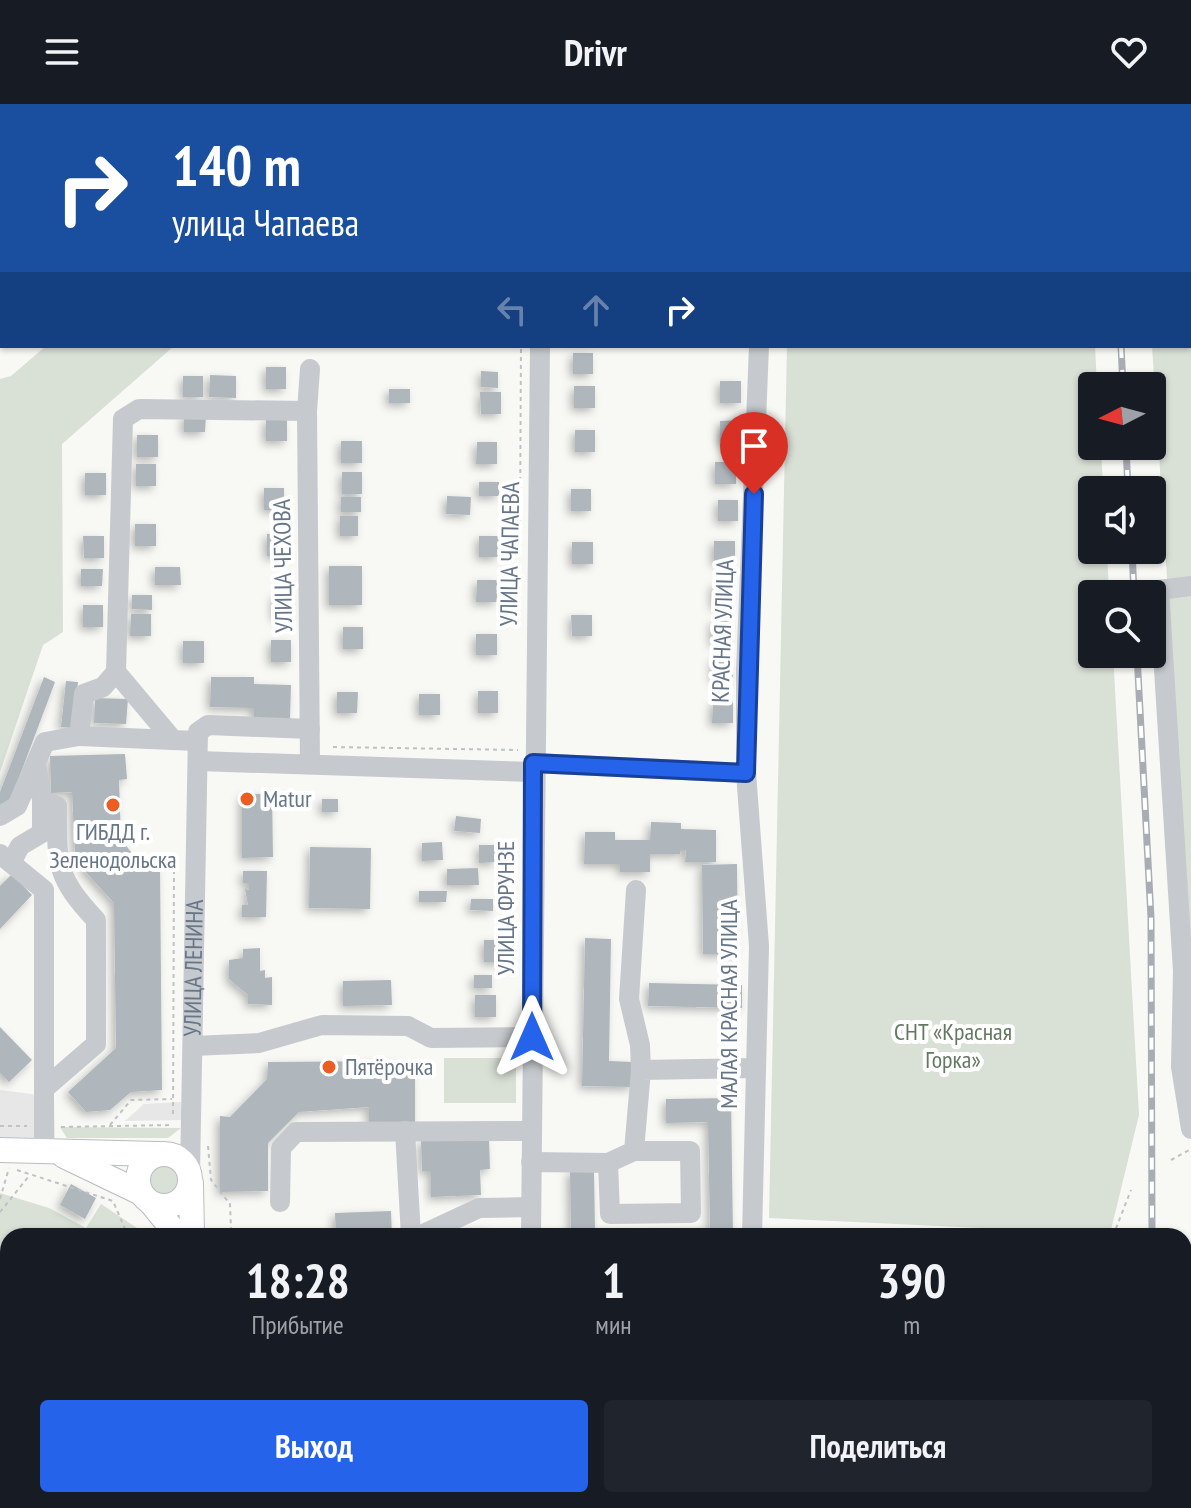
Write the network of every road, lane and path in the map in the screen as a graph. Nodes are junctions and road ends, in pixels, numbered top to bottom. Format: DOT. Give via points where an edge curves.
graph roads {
  1 [pos="521,348"];
  2 [pos="540,348"];
  3 [pos="759,348"];
  4 [pos="310,369"];
  5 [pos="307,411"];
  6 [pos="520,533"];
  7 [pos="1191,586"];
  8 [pos="116,672"];
  9 [pos="79,736"];
  10 [pos="173,740"];
  11 [pos="310,747"];
  12 [pos="197,751"];
  13 [pos="528,762"];
  14 [pos="36,764"];
  15 [pos="746,773"];
  16 [pos="42,800"];
  17 [pos="0,816"];
  18 [pos="4,861"];
  19 [pos="174,868"];
  20 [pos="62,874"];
  21 [pos="44,890"];
  22 [pos="636,890"];
  23 [pos="532,1037"];
  24 [pos="193,1046"];
  25 [pos="756,1068"];
  26 [pos="641,1070"];
  27 [pos="44,1089"];
  28 [pos="173,1099"];
  29 [pos="0,1126"];
  30 [pos="44,1126"];
  31 [pos="108,1127"];
  32 [pos="1191,1129"];
  33 [pos="405,1131"];
  34 [pos="531,1131"];
  35 [pos="200,1137"];
  36 [pos="1191,1149"];
  37 [pos="634,1151"];
  38 [pos="49,1152"];
  39 [pos="162,1154"];
  40 [pos="4,1159"];
  41 [pos="1171,1160"];
  42 [pos="531,1162"];
  43 [pos="608,1163"];
  44 [pos="0,1166"];
  45 [pos="30,1175"];
  46 [pos="190,1178"];
  47 [pos="1131,1190"];
  48 [pos="147,1198"];
  49 [pos="0,1199"];
  50 [pos="280,1202"];
  51 [pos="531,1207"];
  52 [pos="0,1212"];
  53 [pos="457,1227"];
  54 [pos="125,1228"];
  55 [pos="171,1228"];
  56 [pos="192,1228"];
  57 [pos="231,1228"];
  58 [pos="411,1228"];
  59 [pos="531,1228"];
  60 [pos="752,1228"];
  61 [pos="1116,1228"];
  1 -- 6 [label="path"];
  2 -- 13 [label="street, УЛИЦА ЧАПАЕВА"];
  3 -- 15 [label="street, КРАСНАЯ УЛИЦА"];
  4 -- 5 [label="street, УЛИЦА ЧЕХОВА"];
  5 -- 8 [label="street" via="139,409 123,419"];
  5 -- 11 [label="street, УЛИЦА ЧЕХОВА"];
  7 -- 32 [label="street" via="1159,590 1183,971 1181,1067"];
  8 -- 9 [label="street" via="103,687 84,694"];
  8 -- 10 [label="street"];
  9 -- 10 [label="street"];
  9 -- 14 [label="street" via="45,742"];
  10 -- 12 [label="street"];
  11 -- 12 [label="street"];
  11 -- 12 [label="street" via="208,725 202,727"];
  11 -- 13 [label="street"];
  11 -- 13 [label="path" via="341,745"];
  12 -- 24 [label="street, УЛИЦА ЛЕНИНА"];
  13 -- 15 [label="street"];
  13 -- 23 [label="street, УЛИЦА ФРУНЗЕ"];
  14 -- 16 [label="street"];
  14 -- 17 [label="street" via="17,806"];
  15 -- 25 [label="street, МАЛАЯ КРАСНАЯ УЛИЦА" via="759,946"];
  16 -- 18 [label="street" via="42,833"];
  16 -- 20 [label="street" via="57,806"];
  18 -- 21 [label="street"];
  19 -- 28 [label="path"];
  20 -- 21 [label="street"];
  20 -- 27 [label="street" via="67,889 96,920 96,1044"];
  21 -- 27 [label="street"];
  22 -- 26 [label="street" via="629,999"];
  23 -- 24 [label="street" via="431,1038 408,1026 322,1025 259,1043"];
  23 -- 34 [label="street, УЛИЦА ФРУНЗЕ"];
  24 -- 35 [label="street, УЛИЦА ЛЕНИНА"];
  25 -- 26 [label="street"];
  25 -- 60 [label="street, МАЛАЯ КРАСНАЯ УЛИЦА"];
  26 -- 37 [label="street"];
  27 -- 30 [label="street"];
  28 -- 31 [label="path" via="131,1100"];
  28 -- 31 [label="path" via="173,1127"];
  29 -- 30 [label="path"];
  30 -- 31 [label="path"];
  30 -- 38 [label="street"];
  33 -- 34 [label="street"];
  33 -- 50 [label="street" via="296,1132 281,1148"];
  33 -- 58 [label="street"];
  34 -- 42 [label="street, УЛИЦА ФРУНЗЕ"];
  35 -- 39 [label="street"];
  35 -- 46 [label="street, УЛИЦА ЛЕНИНА"];
  35 -- 57 [label="path" via="211,1180 230,1204"];
  36 -- 41 [label="path"];
  37 -- 43 [label="street"];
  37 -- 43 [label="street" via="690,1151 691,1213 610,1214"];
  38 -- 39 [label="main road"];
  38 -- 40 [label="main road"];
  38 -- 48 [label="main road"];
  39 -- 46 [label="main road" via="181,1160"];
  39 -- 48 [label="main road" via="140,1170"];
  40 -- 44 [label="path"];
  40 -- 45 [label="path"];
  40 -- 49 [label="path"];
  42 -- 43 [label="street"];
  42 -- 51 [label="street, УЛИЦА ФРУНЗЕ"];
  45 -- 52 [label="path"];
  45 -- 54 [label="path" via="113,1201"];
  46 -- 48 [label="main road" via="177,1203 160,1207"];
  46 -- 56 [label="main road, УЛИЦА ЛЕНИНА"];
  47 -- 61 [label="path"];
  48 -- 55 [label="main road"];
  51 -- 53 [label="street" via="479,1208"];
  51 -- 59 [label="street, УЛИЦА ФРУНЗЕ"];
}
